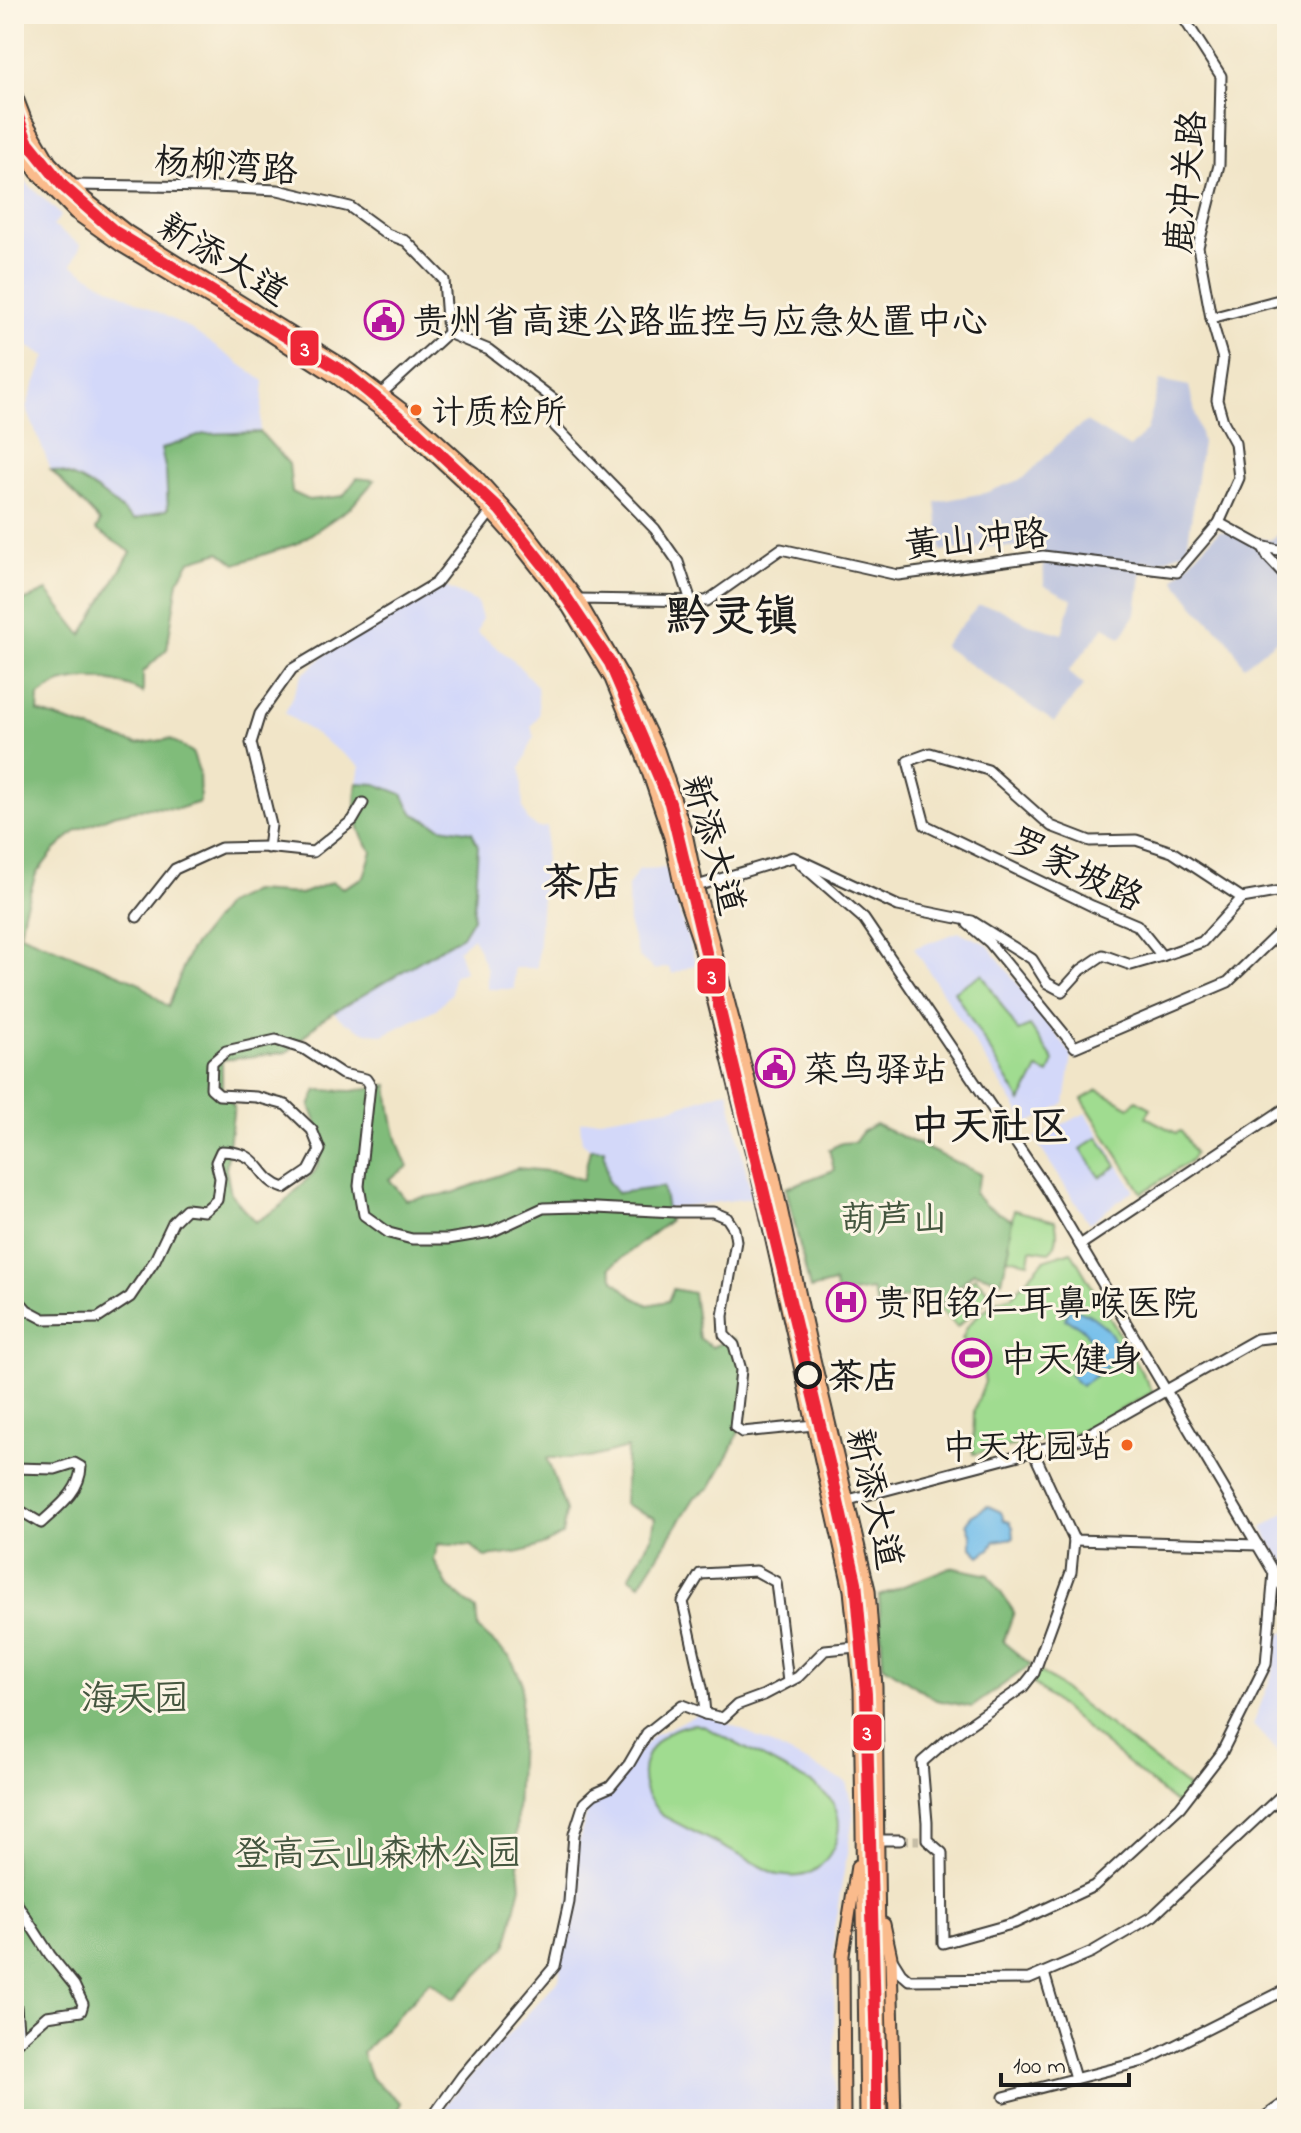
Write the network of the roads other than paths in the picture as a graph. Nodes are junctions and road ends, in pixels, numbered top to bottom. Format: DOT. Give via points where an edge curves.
graph roads {
  1 [pos="1181,14"];
  2 [pos="14,90"];
  3 [pos="14,138"];
  4 [pos="73,185"];
  5 [pos="1287,294"];
  6 [pos="1211,318"];
  7 [pos="448,333"];
  8 [pos="381,394"];
  9 [pos="491,512"];
  10 [pos="1219,523"];
  11 [pos="1263,547"];
  12 [pos="1287,552"];
  13 [pos="1287,572"];
  14 [pos="578,599"];
  15 [pos="691,601"];
  16 [pos="568,607"];
  17 [pos="363,803"];
  18 [pos="268,848"];
  19 [pos="793,857"];
  20 [pos="697,886"];
  21 [pos="1287,890"];
  22 [pos="1242,898"];
  23 [pos="137,917"];
  24 [pos="962,919"];
  25 [pos="1287,925"];
  26 [pos="1162,956"];
  27 [pos="1287,1107"];
  28 [pos="1080,1245"];
  29 [pos="14,1295"];
  30 [pos="1287,1336"];
  31 [pos="1166,1390"];
  32 [pos="814,1425"];
  33 [pos="1033,1451"];
  34 [pos="14,1468"];
  35 [pos="848,1500"];
  36 [pos="833,1504"];
  37 [pos="14,1507"];
  38 [pos="1074,1540"];
  39 [pos="1258,1545"];
  40 [pos="1274,1572"];
  41 [pos="1287,1595"];
  42 [pos="856,1647"];
  43 [pos="788,1682"];
  44 [pos="705,1714"];
  45 [pos="1287,1790"];
  46 [pos="862,1833"];
  47 [pos="878,1840"];
  48 [pos="900,1840"];
  49 [pos="14,1899"];
  50 [pos="879,1901"];
  51 [pos="891,1957"];
  52 [pos="1044,1973"];
  53 [pos="1287,1989"];
  54 [pos="14,2004"];
  55 [pos="15,2045"];
  56 [pos="1075,2078"];
  57 [pos="1004,2097"];
  58 [pos="1287,2101"];
  59 [pos="431,2119"];
  60 [pos="844,2119"];
  61 [pos="866,2119"];
  62 [pos="881,2119"];
  63 [pos="895,2119"];
  64 [pos="1262,2119"];
  1 -- 6 [label="street, 鹿冲关路" via="1221,76 1219,165 1198,247"];
  2 -- 4 [label="main road, 新添大道" via="50,162"];
  3 -- 9 [label="main road, 新添大道" via="36,172 75,213 338,379 404,427"];
  4 -- 7 [label="street, 杨柳湾路" via="278,190 350,207 406,241 444,280"];
  4 -- 8 [label="main road, 新添大道" via="128,232"];
  5 -- 6 [label="street"];
  6 -- 10 [label="street, 黄山冲路" via="1223,359 1217,400 1235,443 1239,478"];
  7 -- 8 [label="street"];
  7 -- 15 [label="street" via="489,350 556,401 555,426 655,529 678,562"];
  8 -- 14 [label="main road, 新添大道" via="474,473"];
  9 -- 16 [label="main road, 新添大道"];
  9 -- 18 [label="street" via="436,583 292,669 260,714 251,743 271,825"];
  10 -- 11 [label="street"];
  10 -- 15 [label="street, 黄山冲路" via="1177,572 1043,556 898,575 781,549 707,601"];
  11 -- 12 [label="street"];
  11 -- 13 [label="street"];
  14 -- 15 [label="street, 黄山冲路"];
  14 -- 16 [label="street"];
  14 -- 20 [label="main road, 新添大道" via="658,750 686,833"];
  16 -- 32 [label="main road, 新添大道" via="611,679 670,837 758,1178"];
  17 -- 18 [label="street" via="353,820 313,852"];
  18 -- 23 [label="street" via="221,848 175,869"];
  19 -- 20 [label="street"];
  19 -- 24 [label="street, 罗家坡路" via="898,906"];
  19 -- 28 [label="street" via="864,919"];
  20 -- 35 [label="main road, 新添大道" via="774,1176"];
  21 -- 22 [label="street"];
  22 -- 26 [label="street" via="1202,942"];
  22 -- 26 [label="street, 罗家坡路" via="1172,852 1136,840 1090,841 1051,826 988,770 930,753 908,761 925,825 1137,925"];
  24 -- 25 [label="street" via="989,942 1075,1047 1228,982"];
  24 -- 26 [label="street, 罗家坡路" via="1032,959 1047,983 1062,991 1103,955 1131,965"];
  27 -- 28 [label="street"];
  28 -- 31 [label="street"];
  29 -- 32 [label="street" via="44,1319 98,1318 130,1297 186,1209 204,1211 217,1200 216,1162 221,1151 240,1152 256,1162 272,1184 284,1188 309,1171 320,1150 312,1130 286,1105 219,1095 211,1088 212,1063 226,1051 276,1040 370,1085 359,1186 364,1215 389,1233 436,1239 491,1232 543,1208 713,1212 727,1218 736,1241 724,1335 734,1345 741,1370 735,1427 742,1432"];
  30 -- 31 [label="street" via="1257,1339"];
  31 -- 33 [label="street" via="1080,1439"];
  31 -- 39 [label="street"];
  32 -- 36 [label="main road, 新添大道"];
  33 -- 35 [label="street"];
  33 -- 38 [label="street"];
  34 -- 37 [label="street" via="55,1469 74,1463 81,1467 72,1494 41,1523"];
  35 -- 36 [label="street"];
  35 -- 47 [label="main road, 新添大道" via="869,1590"];
  36 -- 42 [label="main road, 新添大道"];
  38 -- 39 [label="street"];
  38 -- 40 [label="street" via="1071,1572 1034,1673 1023,1687 922,1762 927,1822 923,1840 942,1853 943,1943 1015,1923 1094,1886 1180,1807 1221,1754 1266,1664"];
  39 -- 40 [label="street"];
  40 -- 41 [label="street"];
  42 -- 43 [label="street" via="825,1650"];
  42 -- 46 [label="main road, 新添大道"];
  43 -- 44 [label="street" via="737,1705 723,1718"];
  43 -- 44 [label="street" via="776,1582 756,1571 700,1574 683,1602"];
  44 -- 59 [label="street" via="682,1705 647,1733 610,1787 584,1803 574,1834 569,1902 555,1966"];
  45 -- 52 [label="street" via="1153,1916"];
  46 -- 60 [label="main road" via="843,1955"];
  46 -- 61 [label="main road, 新添大道"];
  47 -- 48 [label="street"];
  47 -- 50 [label="main road, 新添大道"];
  49 -- 55 [label="street" via="83,2004 81,2011 47,2016"];
  50 -- 51 [label="main road"];
  50 -- 62 [label="main road, 新添大道"];
  51 -- 52 [label="street" via="909,1980 1029,1979"];
  51 -- 63 [label="main road"];
  52 -- 56 [label="street"];
  53 -- 56 [label="street" via="1144,2061"];
  54 -- 55 [label="street"];
  56 -- 57 [label="street"];
  58 -- 64 [label="street"];
}
